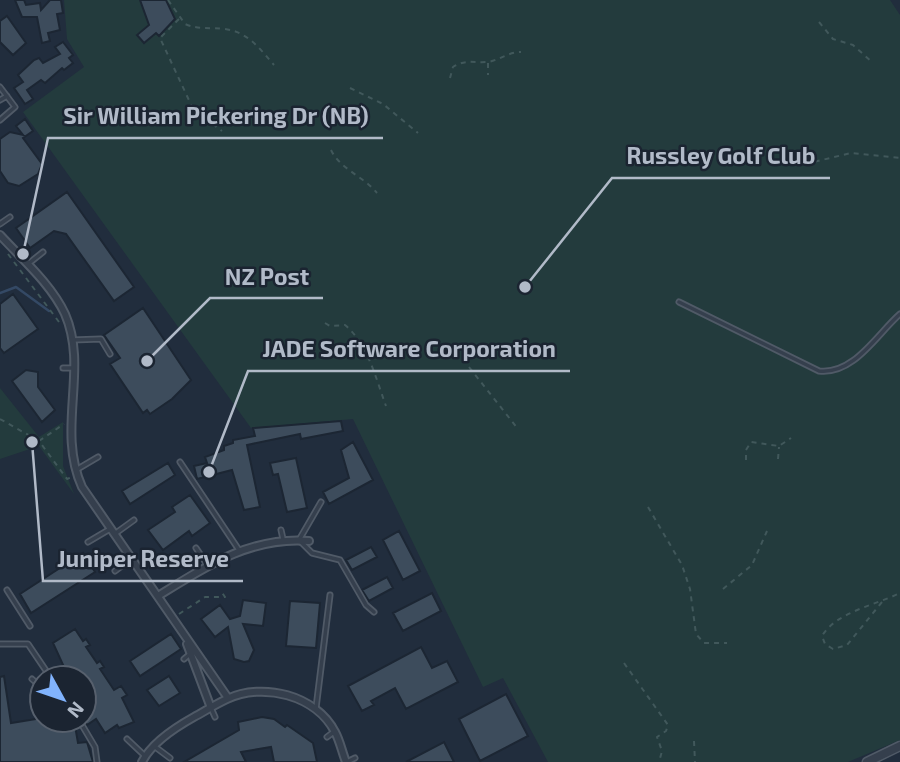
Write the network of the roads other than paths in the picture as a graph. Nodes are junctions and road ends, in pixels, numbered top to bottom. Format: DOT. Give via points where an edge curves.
graph roads {
  1 [pos="0,87"];
  2 [pos="6,96"];
  3 [pos="0,100"];
  4 [pos="0,120"];
  5 [pos="10,217"];
  6 [pos="0,224"];
  7 [pos="0,235"];
  8 [pos="43,252"];
  9 [pos="27,265"];
  10 [pos="679,302"];
  11 [pos="900,314"];
  12 [pos="72,340"];
  13 [pos="110,354"];
  14 [pos="63,368"];
  15 [pos="73,368"];
  16 [pos="98,457"];
  17 [pos="180,462"];
  18 [pos="76,473"];
  19 [pos="321,502"];
  20 [pos="134,520"];
  21 [pos="281,530"];
  22 [pos="112,531"];
  23 [pos="283,540"];
  24 [pos="299,540"];
  25 [pos="309,541"];
  26 [pos="88,542"];
  27 [pos="196,548"];
  28 [pos="239,550"];
  29 [pos="131,559"];
  30 [pos="208,566"];
  31 [pos="115,571"];
  32 [pos="7,590"];
  33 [pos="330,595"];
  34 [pos="158,596"];
  35 [pos="374,612"];
  36 [pos="30,626"];
  37 [pos="184,636"];
  38 [pos="0,644"];
  39 [pos="42,664"];
  40 [pos="228,698"];
  41 [pos="211,708"];
  42 [pos="316,708"];
  43 [pos="215,717"];
  44 [pos="335,731"];
  45 [pos="87,734"];
  46 [pos="327,737"];
  47 [pos="127,739"];
  48 [pos="155,746"];
  49 [pos="900,746"];
  50 [pos="170,758"];
  51 [pos="355,758"];
  52 [pos="144,759"];
  53 [pos="97,762"];
  54 [pos="346,762"];
  55 [pos="867,762"];
  1 -- 2 [label="lane"];
  2 -- 3 [label="lane"];
  2 -- 4 [label="lane" via="14,110"];
  5 -- 6 [label="lane"];
  7 -- 9 [label="street"];
  8 -- 9 [label="lane"];
  9 -- 12 [label="street" via="61,305"];
  10 -- 11 [label="lane" via="827,372 856,358"];
  12 -- 13 [label="lane" via="101,339"];
  12 -- 15 [label="street"];
  14 -- 15 [label="lane"];
  15 -- 18 [label="street" via="69,428"];
  16 -- 18 [label="lane"];
  17 -- 28 [label="lane"];
  18 -- 22 [label="street"];
  19 -- 24 [label="lane"];
  20 -- 22 [label="lane"];
  21 -- 23 [label="lane"];
  22 -- 26 [label="lane"];
  22 -- 29 [label="street"];
  23 -- 24 [label="street"];
  23 -- 28 [label="street"];
  24 -- 25 [label="street"];
  24 -- 35 [label="lane" via="312,553 340,560"];
  27 -- 30 [label="lane"];
  28 -- 30 [label="street"];
  29 -- 31 [label="lane"];
  29 -- 34 [label="street"];
  30 -- 34 [label="street"];
  32 -- 36 [label="lane"];
  33 -- 42 [label="lane"];
  34 -- 37 [label="street"];
  37 -- 40 [label="street"];
  37 -- 41 [label="street" via="187,657"];
  38 -- 39 [label="lane" via="28,644"];
  40 -- 41 [label="street"];
  40 -- 42 [label="street" via="268,691"];
  41 -- 43 [label="lane"];
  41 -- 48 [label="street"];
  42 -- 44 [label="street"];
  44 -- 46 [label="lane"];
  44 -- 54 [label="street"];
  45 -- 53 [label="lane"];
  47 -- 52 [label="lane"];
  48 -- 50 [label="lane"];
  48 -- 52 [label="street"];
  49 -- 55 [label="street"];
  51 -- 54 [label="lane"];
}
